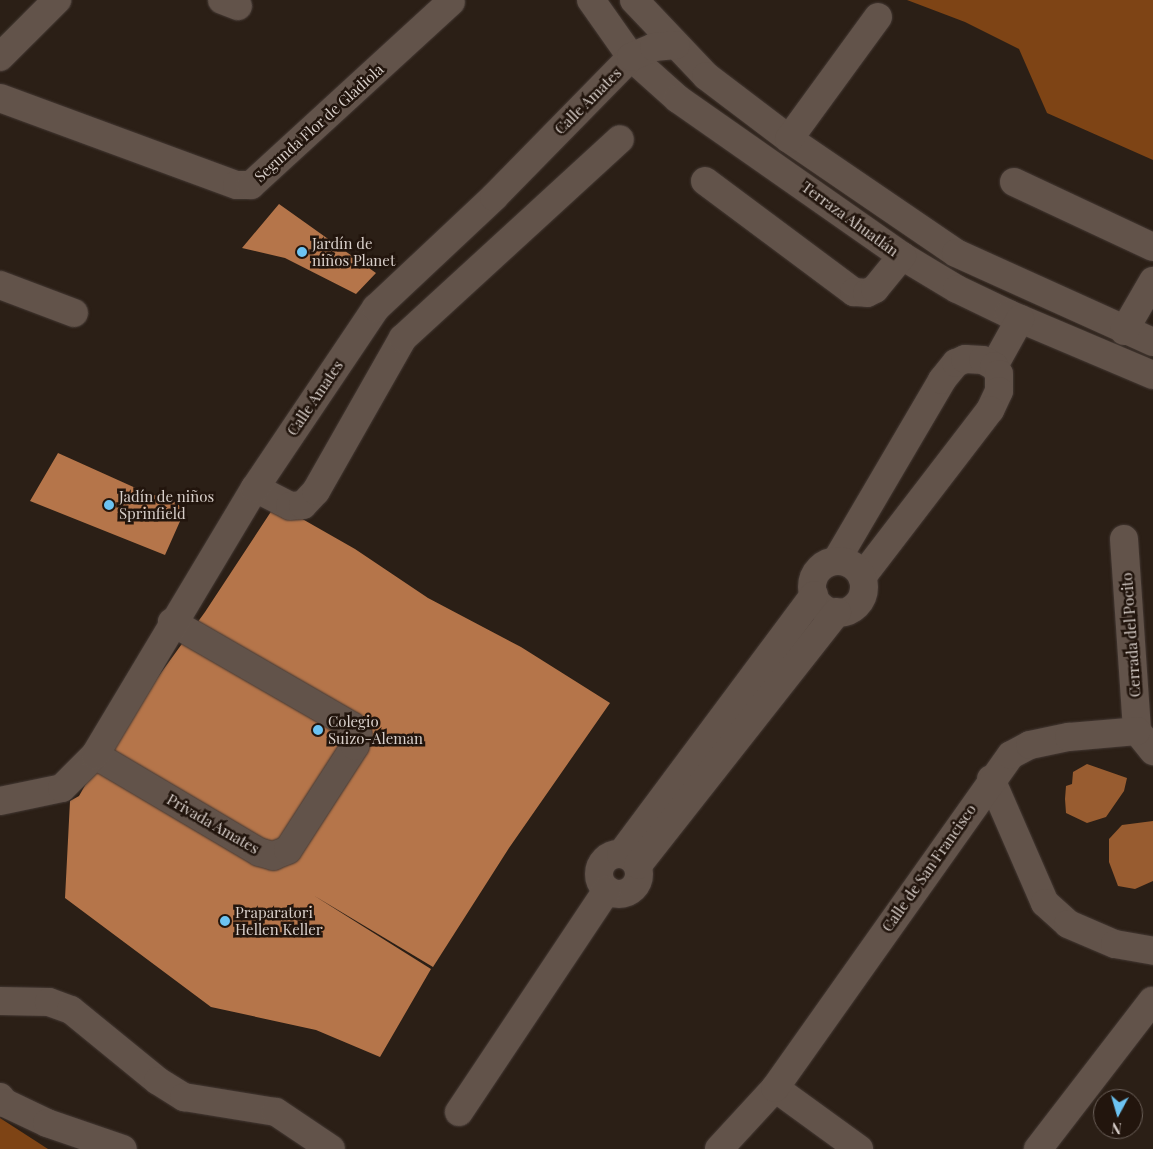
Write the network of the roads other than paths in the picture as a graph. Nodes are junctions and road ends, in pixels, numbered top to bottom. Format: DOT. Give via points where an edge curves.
graph roads {
  1 [pos="57,0"];
  2 [pos="591,0"];
  3 [pos="634,0"];
  4 [pos="451,2"];
  5 [pos="878,17"];
  6 [pos="676,45"];
  7 [pos="0,57"];
  8 [pos="631,57"];
  9 [pos="706,76"];
  10 [pos="0,98"];
  11 [pos="678,99"];
  12 [pos="620,139"];
  13 [pos="789,139"];
  14 [pos="705,181"];
  15 [pos="1014,182"];
  16 [pos="1153,247"];
  17 [pos="902,256"];
  18 [pos="1153,281"];
  19 [pos="0,285"];
  20 [pos="74,313"];
  21 [pos="1015,317"];
  22 [pos="1124,331"];
  23 [pos="1153,342"];
  24 [pos="989,363"];
  25 [pos="1153,375"];
  26 [pos="255,488"];
  27 [pos="1124,539"];
  28 [pos="836,561"];
  29 [pos="862,577"];
  30 [pos="814,595"];
  31 [pos="837,612"];
  32 [pos="172,622"];
  33 [pos="1145,741"];
  34 [pos="95,755"];
  35 [pos="992,778"];
  36 [pos="0,801"];
  37 [pos="629,860"];
  38 [pos="1153,952"];
  39 [pos="0,1001"];
  40 [pos="1152,1001"];
  41 [pos="775,1088"];
  42 [pos="0,1097"];
  43 [pos="459,1112"];
  44 [pos="123,1149"];
  45 [pos="331,1149"];
  46 [pos="719,1149"];
  47 [pos="859,1149"];
  48 [pos="1038,1149"];
  1 -- 7 [label="street"];
  2 -- 8 [label="street, Terraza Ahuatlán"];
  3 -- 6 [label="street, Terraza Ahuatlán"];
  4 -- 10 [label="street, Segunda Flor de Gladiola" via="251,185 237,185"];
  5 -- 13 [label="street"];
  6 -- 8 [label="street" via="654,47"];
  6 -- 9 [label="street, Terraza Ahuatlán"];
  8 -- 11 [label="street, Terraza Ahuatlán"];
  8 -- 26 [label="street, Calle Amates" via="494,197 376,308"];
  9 -- 11 [label="street" via="697,87"];
  9 -- 13 [label="street, Terraza Ahuatlán"];
  11 -- 17 [label="street, Terraza Ahuatlán"];
  12 -- 26 [label="street" via="403,338 316,491 302,505 290,506"];
  13 -- 22 [label="street, Terraza Ahuatlán" via="956,253"];
  14 -- 17 [label="street" via="854,292 867,293 876,289"];
  15 -- 16 [label="street"];
  17 -- 21 [label="street, Terraza Ahuatlán"];
  18 -- 22 [label="street"];
  19 -- 20 [label="street"];
  21 -- 24 [label="street"];
  21 -- 25 [label="street, Terraza Ahuatlán"];
  22 -- 23 [label="street, Terraza Ahuatlán"];
  24 -- 28 [label="street" via="966,360 956,363 942,380"];
  24 -- 29 [label="street" via="999,374 999,392 990,410"];
  26 -- 32 [label="street, Calle Amates"];
  27 -- 33 [label="street, Cerrada del Pocito"];
  28 -- 29 [label="street" via="852,564"];
  28 -- 30 [label="street" via="816,573 812,587"];
  29 -- 31 [label="street" via="863,594 859,602 853,608"];
  30 -- 31 [label="street" via="823,607"];
  30 -- 37 [label="street"];
  31 -- 37 [label="street"];
  32 -- 34 [label="street, Calle Amates"];
  32 -- 34 [label="street, Privada Amates" via="352,726 358,735 355,746 288,850 273,856 259,852"];
  33 -- 35 [label="street, Calle de San Francisco" via="1069,737 1030,745 1011,755"];
  34 -- 36 [label="street, Calle Amates" via="62,788"];
  35 -- 38 [label="street" via="1044,903 1068,924 1115,944"];
  35 -- 41 [label="street, Calle de San Francisco"];
  37 -- 43 [label="street" via="609,857 600,866 600,879 607,890"];
  39 -- 45 [label="street" via="49,1002 71,1010 151,1076 184,1097 276,1112"];
  40 -- 48 [label="street"];
  41 -- 46 [label="street, Calle de San Francisco"];
  41 -- 47 [label="street"];
  42 -- 44 [label="street" via="5,1103 47,1123"];
}
